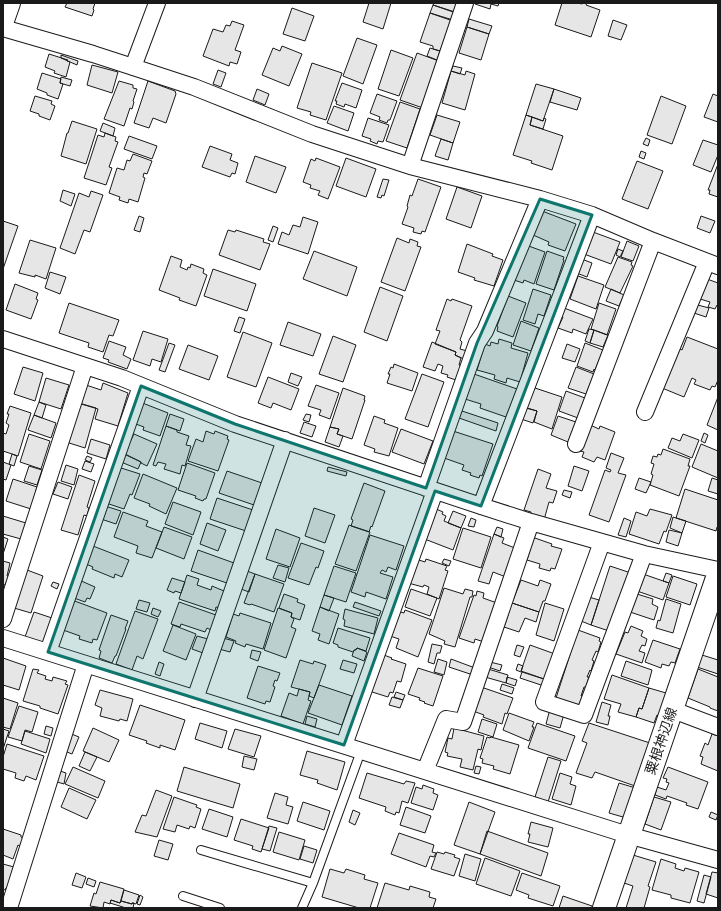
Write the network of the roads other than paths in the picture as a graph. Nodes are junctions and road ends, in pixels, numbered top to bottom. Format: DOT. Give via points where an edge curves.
graph roads {
  1 [pos="9,3"];
  2 [pos="157,3"];
  3 [pos="465,3"];
  4 [pos="3,20"];
  5 [pos="3,28"];
  6 [pos="133,67"];
  7 [pos="410,166"];
  8 [pos="540,199"];
  9 [pos="592,215"];
  10 [pos="653,241"];
  11 [pos="713,264"];
  12 [pos="3,339"];
  13 [pos="85,366"];
  14 [pos="141,386"];
  15 [pos="645,412"];
  16 [pos="285,440"];
  17 [pos="576,444"];
  18 [pos="431,489"];
  19 [pos="481,506"];
  20 [pos="531,522"];
  21 [pos="602,542"];
  22 [pos="644,554"];
  23 [pos="718,570"];
  24 [pos="718,574"];
  25 [pos="3,619"];
  26 [pos="3,638"];
  27 [pos="48,652"];
  28 [pos="86,664"];
  29 [pos="196,699"];
  30 [pos="673,710"];
  31 [pos="718,727"];
  32 [pos="344,745"];
  33 [pos="361,751"];
  34 [pos="425,771"];
  35 [pos="628,835"];
  36 [pos="201,850"];
  37 [pos="718,860"];
  38 [pos="313,884"];
  39 [pos="183,896"];
  40 [pos="9,908"];
  41 [pos="220,908"];
  42 [pos="302,908"];
  43 [pos="604,908"];
  1 -- 4 [label="main road"];
  2 -- 6 [label="street"];
  3 -- 7 [label="street"];
  5 -- 6 [label="street"];
  6 -- 7 [label="street" via="194,87 312,134"];
  7 -- 8 [label="street"];
  8 -- 9 [label="street"];
  8 -- 18 [label="street" via="485,331 477,343"];
  9 -- 10 [label="street"];
  9 -- 19 [label="street"];
  10 -- 11 [label="street"];
  10 -- 17 [label="street"];
  11 -- 15 [label="street"];
  12 -- 13 [label="street"];
  13 -- 14 [label="street"];
  13 -- 25 [label="street"];
  14 -- 16 [label="street" via="235,424"];
  14 -- 27 [label="street"];
  16 -- 18 [label="street"];
  16 -- 29 [label="street"];
  18 -- 19 [label="street"];
  18 -- 32 [label="street"];
  19 -- 20 [label="street"];
  20 -- 21 [label="street"];
  20 -- 34 [label="street" via="463,722 446,719"];
  21 -- 22 [label="street"];
  21 -- 22 [label="street" via="544,702 584,714"];
  22 -- 23 [label="street"];
  24 -- 30 [label="main road, 粟根神辺線"];
  26 -- 27 [label="street"];
  27 -- 28 [label="street"];
  28 -- 29 [label="street"];
  28 -- 40 [label="street"];
  29 -- 32 [label="street"];
  30 -- 31 [label="street"];
  30 -- 35 [label="main road, 粟根神辺線"];
  32 -- 33 [label="street"];
  33 -- 34 [label="street"];
  33 -- 38 [label="lane"];
  34 -- 35 [label="street"];
  35 -- 37 [label="street"];
  35 -- 43 [label="main road, 粟根神辺線"];
  36 -- 38 [label="lane"];
  38 -- 42 [label="lane"];
  39 -- 41 [label="lane"];
}
